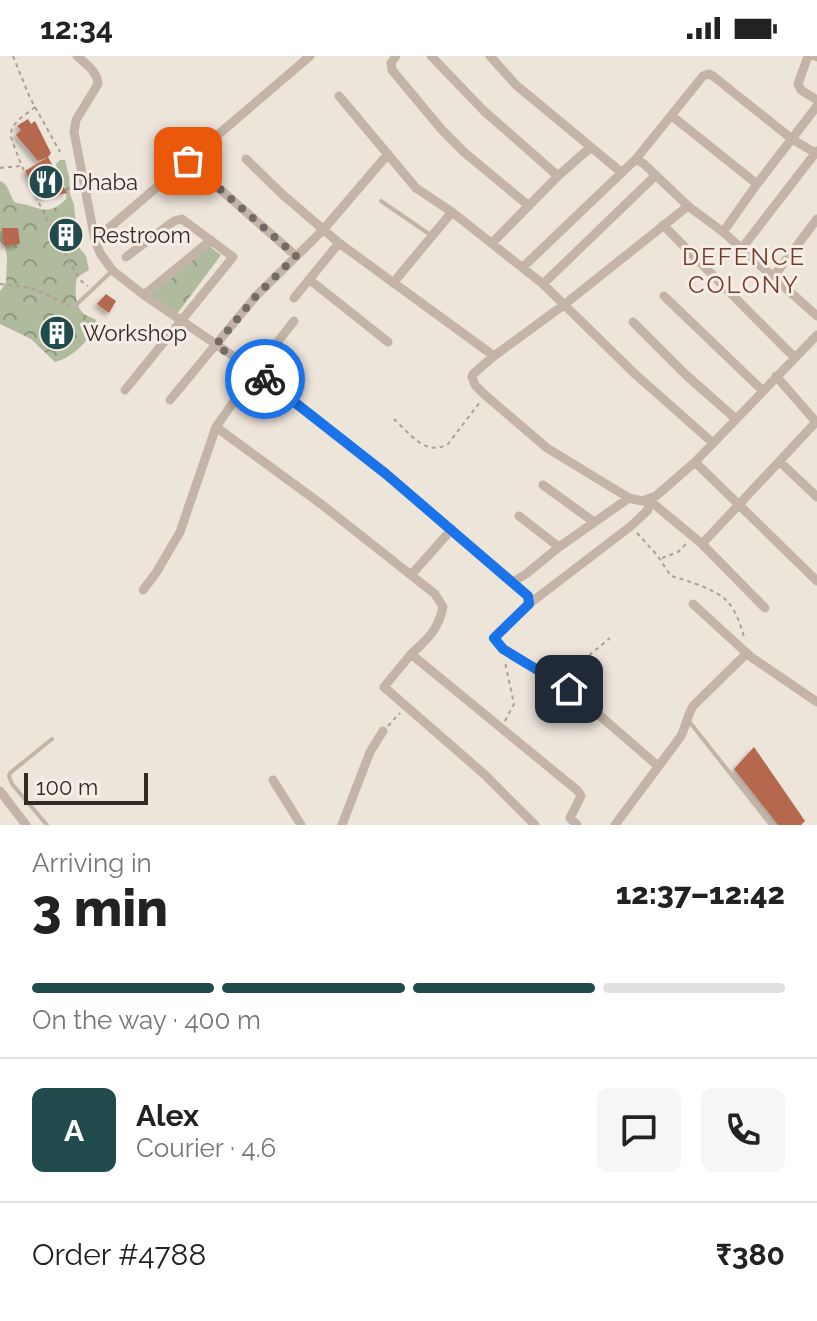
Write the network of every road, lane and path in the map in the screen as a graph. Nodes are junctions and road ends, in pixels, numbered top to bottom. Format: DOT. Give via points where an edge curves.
graph roads {
  1 [pos="13,56"];
  2 [pos="77,56"];
  3 [pos="310,56"];
  4 [pos="396,56"];
  5 [pos="431,56"];
  6 [pos="490,56"];
  7 [pos="808,56"];
  8 [pos="339,96"];
  9 [pos="817,103"];
  10 [pos="35,107"];
  11 [pos="672,116"];
  12 [pos="792,139"];
  13 [pos="591,147"];
  14 [pos="60,152"];
  15 [pos="817,153"];
  16 [pos="388,154"];
  17 [pos="246,159"];
  18 [pos="636,159"];
  19 [pos="188,161"];
  20 [pos="21,166"];
  21 [pos="0,168"];
  22 [pos="621,172"];
  23 [pos="558,176"];
  24 [pos="655,176"];
  25 [pos="757,184"];
  26 [pos="381,201"];
  27 [pos="529,206"];
  28 [pos="688,206"];
  29 [pos="452,212"];
  30 [pos="817,219"];
  31 [pos="663,225"];
  32 [pos="323,230"];
  33 [pos="723,232"];
  34 [pos="432,236"];
  35 [pos="95,240"];
  36 [pos="211,240"];
  37 [pos="339,243"];
  38 [pos="492,243"];
  39 [pos="742,248"];
  40 [pos="296,256"];
  41 [pos="126,257"];
  42 [pos="523,267"];
  43 [pos="113,271"];
  44 [pos="774,276"];
  45 [pos="310,280"];
  46 [pos="393,283"];
  47 [pos="0,284"];
  48 [pos="543,284"];
  49 [pos="92,290"];
  50 [pos="144,295"];
  51 [pos="664,296"];
  52 [pos="294,298"];
  53 [pos="565,304"];
  54 [pos="75,306"];
  55 [pos="817,316"];
  56 [pos="181,321"];
  57 [pos="294,321"];
  58 [pos="633,322"];
  59 [pos="817,335"];
  60 [pos="388,342"];
  61 [pos="216,345"];
  62 [pos="494,356"];
  63 [pos="795,358"];
  64 [pos="255,371"];
  65 [pos="776,376"];
  66 [pos="125,390"];
  67 [pos="762,390"];
  68 [pos="485,395"];
  69 [pos="170,400"];
  70 [pos="394,419"];
  71 [pos="736,419"];
  72 [pos="817,422"];
  73 [pos="216,427"];
  74 [pos="713,443"];
  75 [pos="695,462"];
  76 [pos="780,462"];
  77 [pos="543,485"];
  78 [pos="817,497"];
  79 [pos="629,498"];
  80 [pos="649,500"];
  81 [pos="739,504"];
  82 [pos="519,516"];
  83 [pos="594,522"];
  84 [pos="631,526"];
  85 [pos="452,529"];
  86 [pos="693,537"];
  87 [pos="702,544"];
  88 [pos="559,547"];
  89 [pos="660,559"];
  90 [pos="411,575"];
  91 [pos="817,581"];
  92 [pos="513,582"];
  93 [pos="143,590"];
  94 [pos="529,604"];
  95 [pos="693,604"];
  96 [pos="765,608"];
  97 [pos="610,638"];
  98 [pos="503,649"];
  99 [pos="747,653"];
  100 [pos="411,654"];
  101 [pos="569,689"];
  102 [pos="817,702"];
  103 [pos="406,706"];
  104 [pos="688,720"];
  105 [pos="501,728"];
  106 [pos="383,731"];
  107 [pos="52,739"];
  108 [pos="658,766"];
  109 [pos="273,780"];
  110 [pos="0,791"];
  111 [pos="26,825"];
  112 [pos="47,825"];
  113 [pos="301,825"];
  114 [pos="342,825"];
  115 [pos="535,825"];
  116 [pos="577,825"];
  117 [pos="615,825"];
  118 [pos="771,825"];
  1 -- 10 [label="path"];
  2 -- 35 [label="street" via="98,78 74,132"];
  3 -- 19 [label="street"];
  4 -- 27 [label="street" via="392,70 442,130"];
  5 -- 23 [label="street"];
  6 -- 13 [label="street" via="516,85"];
  7 -- 9 [label="street" via="798,84"];
  8 -- 16 [label="street"];
  9 -- 12 [label="street"];
  10 -- 14 [label="path"];
  10 -- 20 [label="path" via="10,129"];
  11 -- 12 [label="street" via="709,74"];
  11 -- 18 [label="street"];
  11 -- 25 [label="street"];
  12 -- 15 [label="street"];
  12 -- 25 [label="street"];
  13 -- 22 [label="street"];
  13 -- 23 [label="street"];
  15 -- 39 [label="street"];
  16 -- 29 [label="street" via="416,188"];
  16 -- 32 [label="street"];
  17 -- 32 [label="street"];
  18 -- 22 [label="street"];
  18 -- 24 [label="street"];
  19 -- 35 [label="street"];
  19 -- 40 [label="street"];
  20 -- 21 [label="path"];
  20 -- 49 [label="path" via="80,280"];
  22 -- 42 [label="street"];
  23 -- 27 [label="street"];
  24 -- 28 [label="street"];
  24 -- 48 [label="street"];
  25 -- 33 [label="street"];
  26 -- 34 [label="lane"];
  27 -- 38 [label="street"];
  28 -- 31 [label="street"];
  28 -- 33 [label="street"];
  29 -- 34 [label="street"];
  29 -- 38 [label="street"];
  30 -- 44 [label="street"];
  31 -- 53 [label="street"];
  31 -- 63 [label="street"];
  32 -- 37 [label="street"];
  32 -- 40 [label="street"];
  33 -- 39 [label="street"];
  34 -- 46 [label="street"];
  35 -- 43 [label="street"];
  36 -- 41 [label="street" via="178,219"];
  36 -- 50 [label="street"];
  36 -- 56 [label="street" via="233,257"];
  37 -- 45 [label="street"];
  37 -- 46 [label="street"];
  38 -- 42 [label="street"];
  39 -- 44 [label="street"];
  40 -- 61 [label="street"];
  42 -- 48 [label="street"];
  43 -- 49 [label="lane"];
  43 -- 50 [label="street"];
  44 -- 55 [label="street"];
  45 -- 52 [label="street"];
  45 -- 60 [label="street"];
  46 -- 62 [label="street"];
  47 -- 54 [label="path" via="24,286"];
  48 -- 53 [label="street"];
  49 -- 54 [label="lane"];
  50 -- 56 [label="street"];
  51 -- 67 [label="street"];
  53 -- 62 [label="street"];
  53 -- 74 [label="street"];
  56 -- 61 [label="street"];
  56 -- 66 [label="street"];
  57 -- 64 [label="street"];
  58 -- 71 [label="street"];
  59 -- 63 [label="street"];
  61 -- 64 [label="street"];
  61 -- 69 [label="street"];
  62 -- 68 [label="street" via="472,377"];
  63 -- 65 [label="street"];
  64 -- 73 [label="street"];
  64 -- 85 [label="street"];
  65 -- 67 [label="street"];
  65 -- 72 [label="street"];
  67 -- 71 [label="street"];
  68 -- 70 [label="path" via="442,448 424,445"];
  68 -- 79 [label="street" via="547,448"];
  71 -- 74 [label="street"];
  72 -- 76 [label="street"];
  73 -- 90 [label="street"];
  73 -- 93 [label="street" via="180,532"];
  74 -- 75 [label="street"];
  75 -- 80 [label="street"];
  75 -- 81 [label="street"];
  76 -- 78 [label="street"];
  76 -- 81 [label="street"];
  77 -- 83 [label="street"];
  79 -- 80 [label="street"];
  79 -- 83 [label="street"];
  80 -- 84 [label="street" via="648,510"];
  80 -- 86 [label="street"];
  81 -- 87 [label="street"];
  81 -- 91 [label="street"];
  82 -- 88 [label="street"];
  83 -- 88 [label="street"];
  84 -- 89 [label="path"];
  84 -- 94 [label="street"];
  85 -- 90 [label="street"];
  85 -- 92 [label="street"];
  86 -- 87 [label="street"];
  86 -- 89 [label="path" via="678,552"];
  87 -- 96 [label="street"];
  88 -- 92 [label="street"];
  89 -- 99 [label="path" via="671,576 728,601 742,627"];
  90 -- 100 [label="street" via="443,607 433,633"];
  92 -- 94 [label="street"];
  94 -- 98 [label="street" via="494,638"];
  95 -- 99 [label="street"];
  97 -- 101 [label="path" via="569,672"];
  98 -- 101 [label="street"];
  98 -- 105 [label="path" via="514,704"];
  99 -- 102 [label="street"];
  99 -- 104 [label="street" via="693,706"];
  100 -- 103 [label="street" via="384,687"];
  100 -- 105 [label="street"];
  101 -- 108 [label="street"];
  103 -- 106 [label="path"];
  103 -- 115 [label="street"];
  104 -- 108 [label="street"];
  104 -- 118 [label="lane"];
  105 -- 116 [label="street" via="578,791 581,796 570,818"];
  106 -- 114 [label="street"];
  107 -- 112 [label="lane" via="9,776"];
  108 -- 117 [label="street"];
  109 -- 113 [label="street"];
  110 -- 111 [label="street"];
}
